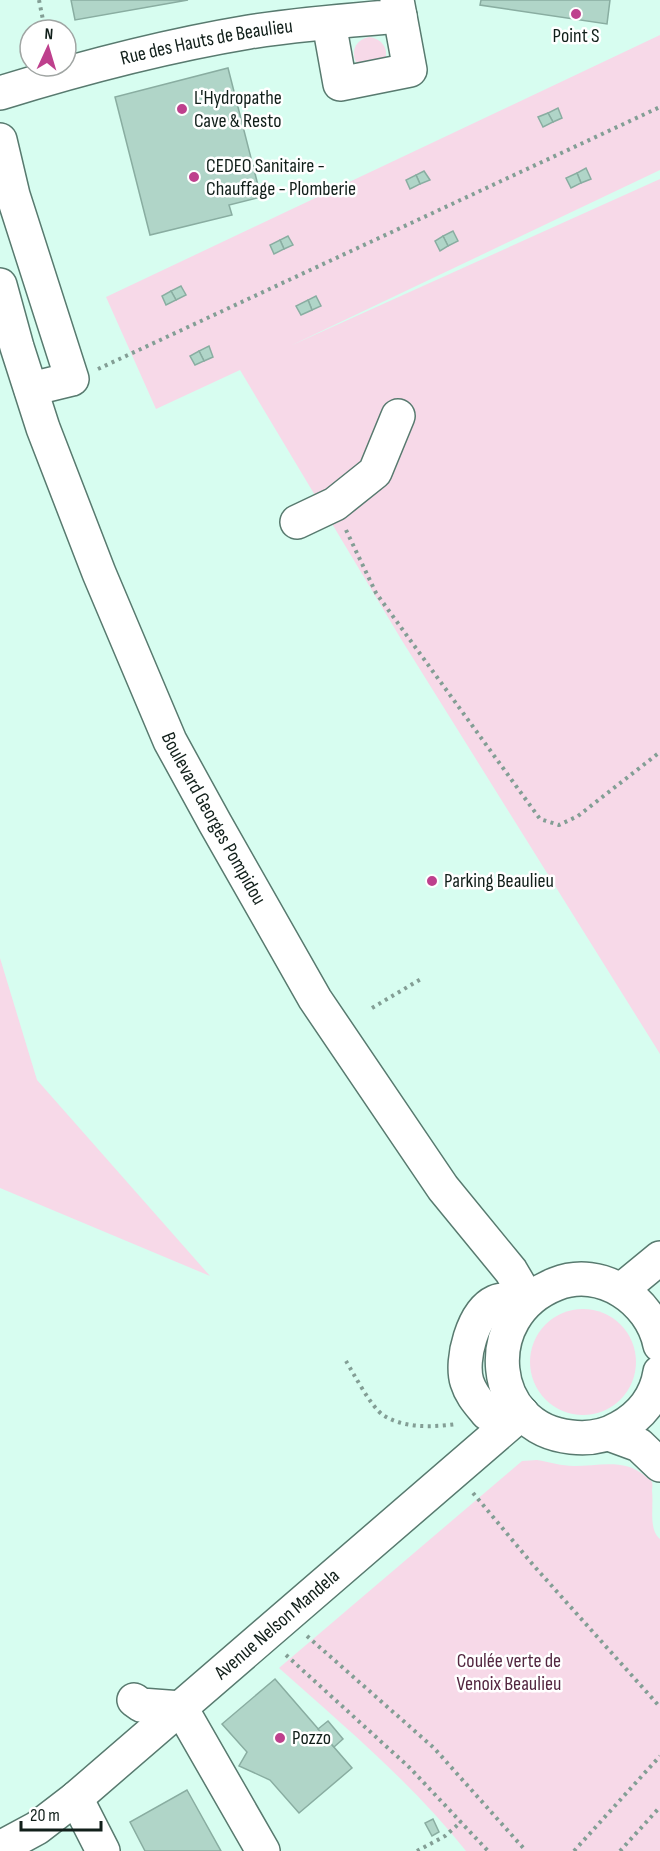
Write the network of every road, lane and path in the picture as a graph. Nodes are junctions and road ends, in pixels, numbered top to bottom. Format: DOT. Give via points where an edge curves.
graph roads {
  1 [pos="39,0"];
  2 [pos="399,8"];
  3 [pos="43,18"];
  4 [pos="329,23"];
  5 [pos="0,93"];
  6 [pos="660,106"];
  7 [pos="0,140"];
  8 [pos="0,285"];
  9 [pos="93,371"];
  10 [pos="31,389"];
  11 [pos="398,416"];
  12 [pos="335,504"];
  13 [pos="297,522"];
  14 [pos="660,752"];
  15 [pos="421,979"];
  16 [pos="372,1008"];
  17 [pos="660,1258"];
  18 [pos="641,1296"];
  19 [pos="528,1300"];
  20 [pos="660,1345"];
  21 [pos="346,1361"];
  22 [pos="657,1400"];
  23 [pos="522,1413"];
  24 [pos="464,1424"];
  25 [pos="609,1434"];
  26 [pos="660,1465"];
  27 [pos="471,1492"];
  28 [pos="307,1636"];
  29 [pos="285,1654"];
  30 [pos="134,1700"];
  31 [pos="660,1707"];
  32 [pos="181,1708"];
  33 [pos="660,1756"];
  34 [pos="76,1798"];
  35 [pos="660,1808"];
  36 [pos="462,1822"];
  37 [pos="0,1848"];
  38 [pos="103,1851"];
  39 [pos="263,1851"];
  40 [pos="417,1851"];
  41 [pos="488,1851"];
  42 [pos="526,1851"];
  43 [pos="574,1851"];
  44 [pos="620,1851"];
  1 -- 3 [label="path"];
  2 -- 4 [label="street, Rue des Hauts de Beaulieu"];
  2 -- 4 [label="street" via="410,70 340,84"];
  4 -- 5 [label="street, Rue des Hauts de Beaulieu" via="250,32 171,48"];
  6 -- 9 [label="path"];
  7 -- 10 [label="street" via="72,379"];
  8 -- 10 [label="street, Boulevard Georges Pompidou"];
  10 -- 19 [label="street, Boulevard Georges Pompidou" via="108,594 171,741 215,823 326,1015 443,1188 511,1271"];
  11 -- 12 [label="street" via="375,472"];
  12 -- 13 [label="street"];
  12 -- 14 [label="path" via="376,593 540,819 559,825 578,816"];
  15 -- 16 [label="path"];
  17 -- 18 [label="street"];
  18 -- 19 [label="street" via="578,1279 543,1289"];
  18 -- 20 [label="street"];
  19 -- 23 [label="street" via="512,1319 503,1342 502,1367 508,1392"];
  21 -- 24 [label="path" via="382,1414 400,1422 430,1427"];
  22 -- 25 [label="street" via="633,1421"];
  23 -- 25 [label="street" via="540,1428 563,1437 586,1439"];
  23 -- 32 [label="street, Avenue Nelson Mandela"];
  25 -- 26 [label="street" via="639,1444"];
  27 -- 31 [label="path"];
  28 -- 42 [label="path" via="434,1748"];
  29 -- 36 [label="path" via="411,1768"];
  30 -- 32 [label="street" via="141,1705"];
  32 -- 34 [label="street, Avenue Nelson Mandela"];
  32 -- 39 [label="street"];
  33 -- 43 [label="path"];
  34 -- 37 [label="street, Avenue Nelson Mandela" via="37,1828"];
  34 -- 38 [label="street"];
  35 -- 44 [label="path"];
  36 -- 40 [label="path"];
  36 -- 41 [label="path"];
}
